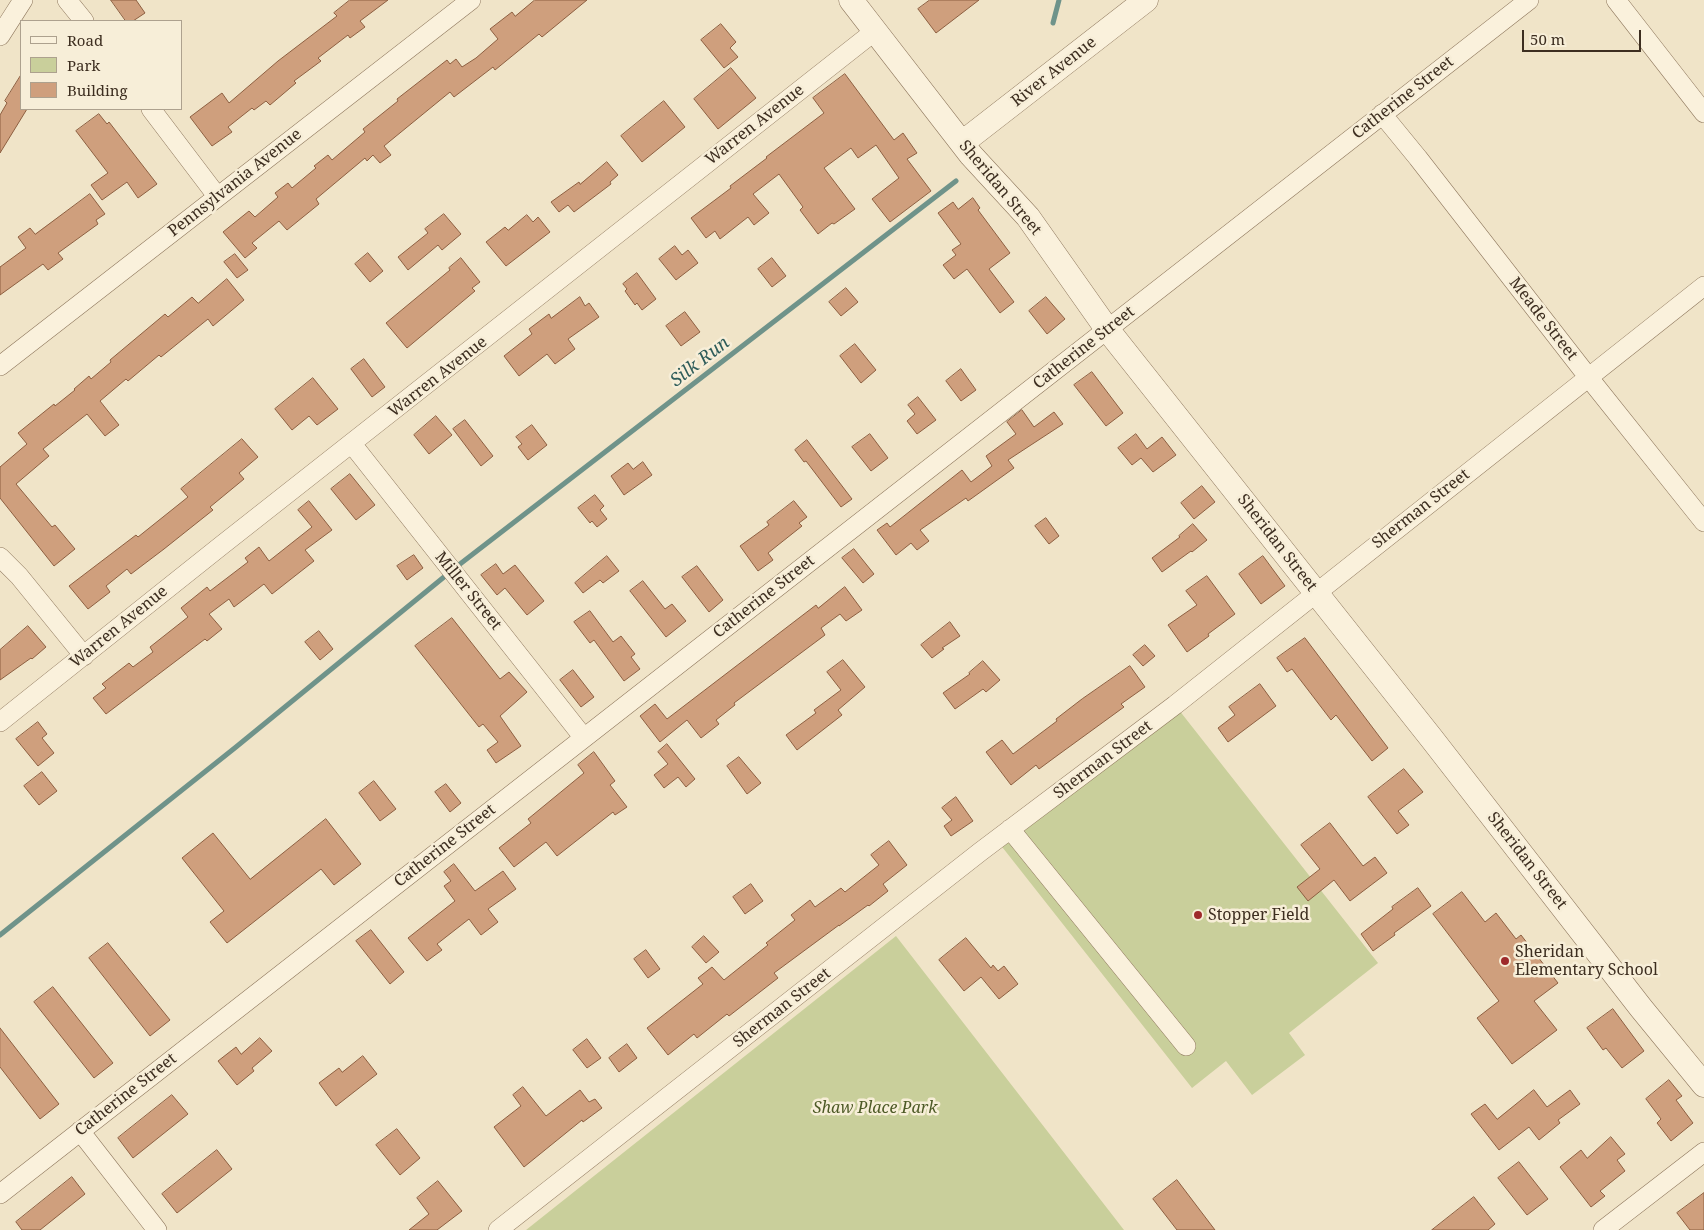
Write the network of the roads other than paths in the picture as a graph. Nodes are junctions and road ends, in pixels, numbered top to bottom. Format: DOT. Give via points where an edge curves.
graph roads {
  1 [pos="24,0"];
  2 [pos="68,0"];
  3 [pos="471,0"];
  4 [pos="851,0"];
  5 [pos="1146,0"];
  6 [pos="1529,0"];
  7 [pos="1616,0"];
  8 [pos="83,20"];
  9 [pos="875,31"];
  10 [pos="0,36"];
  11 [pos="152,110"];
  12 [pos="1704,113"];
  13 [pos="1382,114"];
  14 [pos="962,143"];
  15 [pos="218,196"];
  16 [pos="1704,286"];
  17 [pos="1107,329"];
  18 [pos="0,366"];
  19 [pos="1589,378"];
  20 [pos="352,444"];
  21 [pos="1704,522"];
  22 [pos="0,557"];
  23 [pos="1316,592"];
  24 [pos="84,656"];
  25 [pos="0,722"];
  26 [pos="584,738"];
  27 [pos="1010,829"];
  28 [pos="1186,1046"];
  29 [pos="1704,1085"];
  30 [pos="80,1131"];
  31 [pos="1704,1152"];
  32 [pos="0,1194"];
  33 [pos="157,1230"];
  34 [pos="498,1230"];
  35 [pos="1603,1230"];
  1 -- 10 [label="street"];
  2 -- 8 [label="street"];
  3 -- 15 [label="street, Pennsylvania Avenue"];
  4 -- 9 [label="street, Sheridan Street"];
  5 -- 14 [label="street, River Avenue"];
  6 -- 13 [label="street, Catherine Street"];
  7 -- 12 [label="street"];
  9 -- 14 [label="street, Sheridan Street"];
  9 -- 20 [label="street, Warren Avenue"];
  11 -- 15 [label="street"];
  13 -- 17 [label="street, Catherine Street"];
  13 -- 19 [label="street, Meade Street"];
  14 -- 17 [label="street, Sheridan Street" via="1028,217"];
  15 -- 18 [label="street, Pennsylvania Avenue"];
  16 -- 19 [label="street, Sherman Street"];
  17 -- 23 [label="street, Sheridan Street"];
  17 -- 26 [label="street, Catherine Street"];
  19 -- 21 [label="street, Meade Street"];
  19 -- 23 [label="street, Sherman Street"];
  20 -- 24 [label="street, Warren Avenue"];
  20 -- 26 [label="street, Miller Street"];
  22 -- 24 [label="street"];
  23 -- 27 [label="street, Sherman Street" via="1175,705"];
  23 -- 29 [label="street, Sheridan Street"];
  24 -- 25 [label="street, Warren Avenue"];
  26 -- 30 [label="street, Catherine Street"];
  27 -- 28 [label="street"];
  27 -- 34 [label="street, Sherman Street"];
  30 -- 32 [label="street, Catherine Street"];
  30 -- 33 [label="street"];
  31 -- 35 [label="street"];
}
